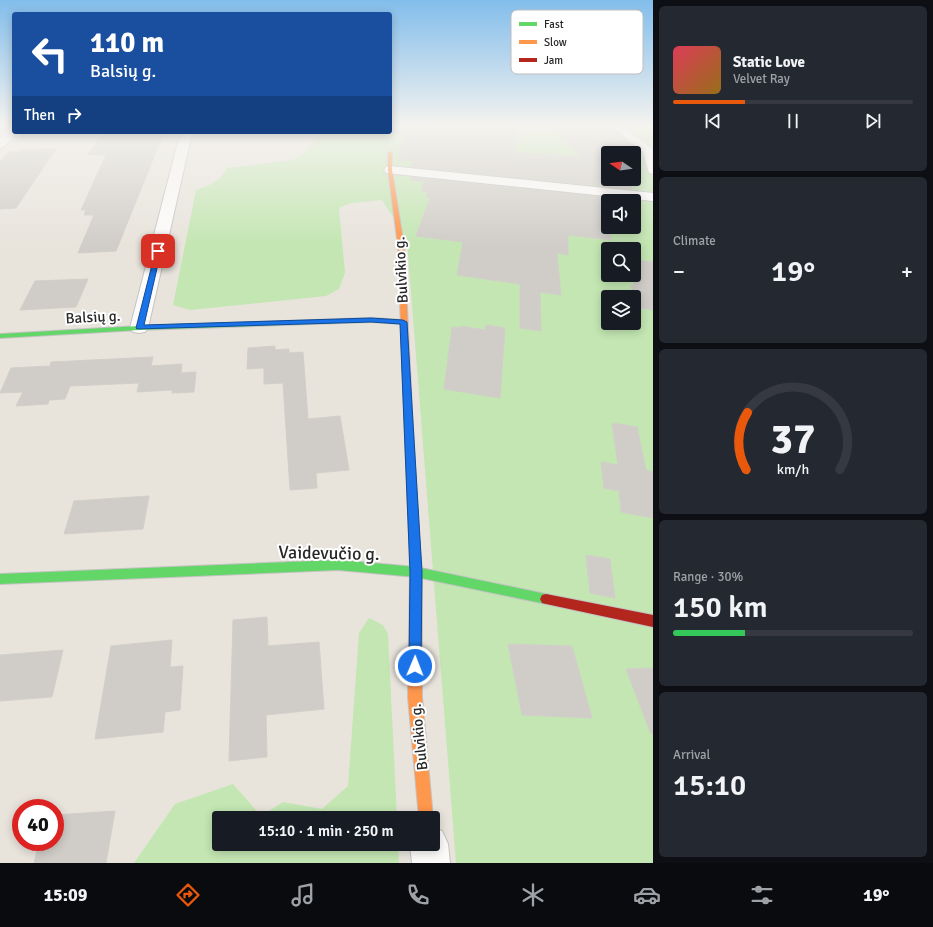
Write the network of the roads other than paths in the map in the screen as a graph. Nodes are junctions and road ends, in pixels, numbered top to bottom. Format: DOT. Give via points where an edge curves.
graph roads {
  1 [pos="178,165"];
  2 [pos="390,165"];
  3 [pos="390,170"];
  4 [pos="653,197"];
  5 [pos="403,322"];
  6 [pos="140,328"];
  7 [pos="0,336"];
  8 [pos="416,572"];
  9 [pos="0,579"];
  10 [pos="653,621"];
  11 [pos="425,811"];
  12 [pos="430,851"];
  13 [pos="431,863"];
  1 -- 6 [label="street"];
  2 -- 3 [label="street, Bulvikio g."];
  3 -- 4 [label="street"];
  3 -- 5 [label="street, Bulvikio g." via="401,246"];
  5 -- 6 [label="street, Balsių g." via="371,320"];
  5 -- 8 [label="street, Bulvikio g."];
  6 -- 7 [label="street, Balsių g."];
  8 -- 9 [label="street, Vaidevučio g." via="338,565"];
  8 -- 10 [label="street, Vaidevučio g."];
  8 -- 11 [label="street, Bulvikio g." via="415,697"];
  12 -- 13 [label="street"];
}
